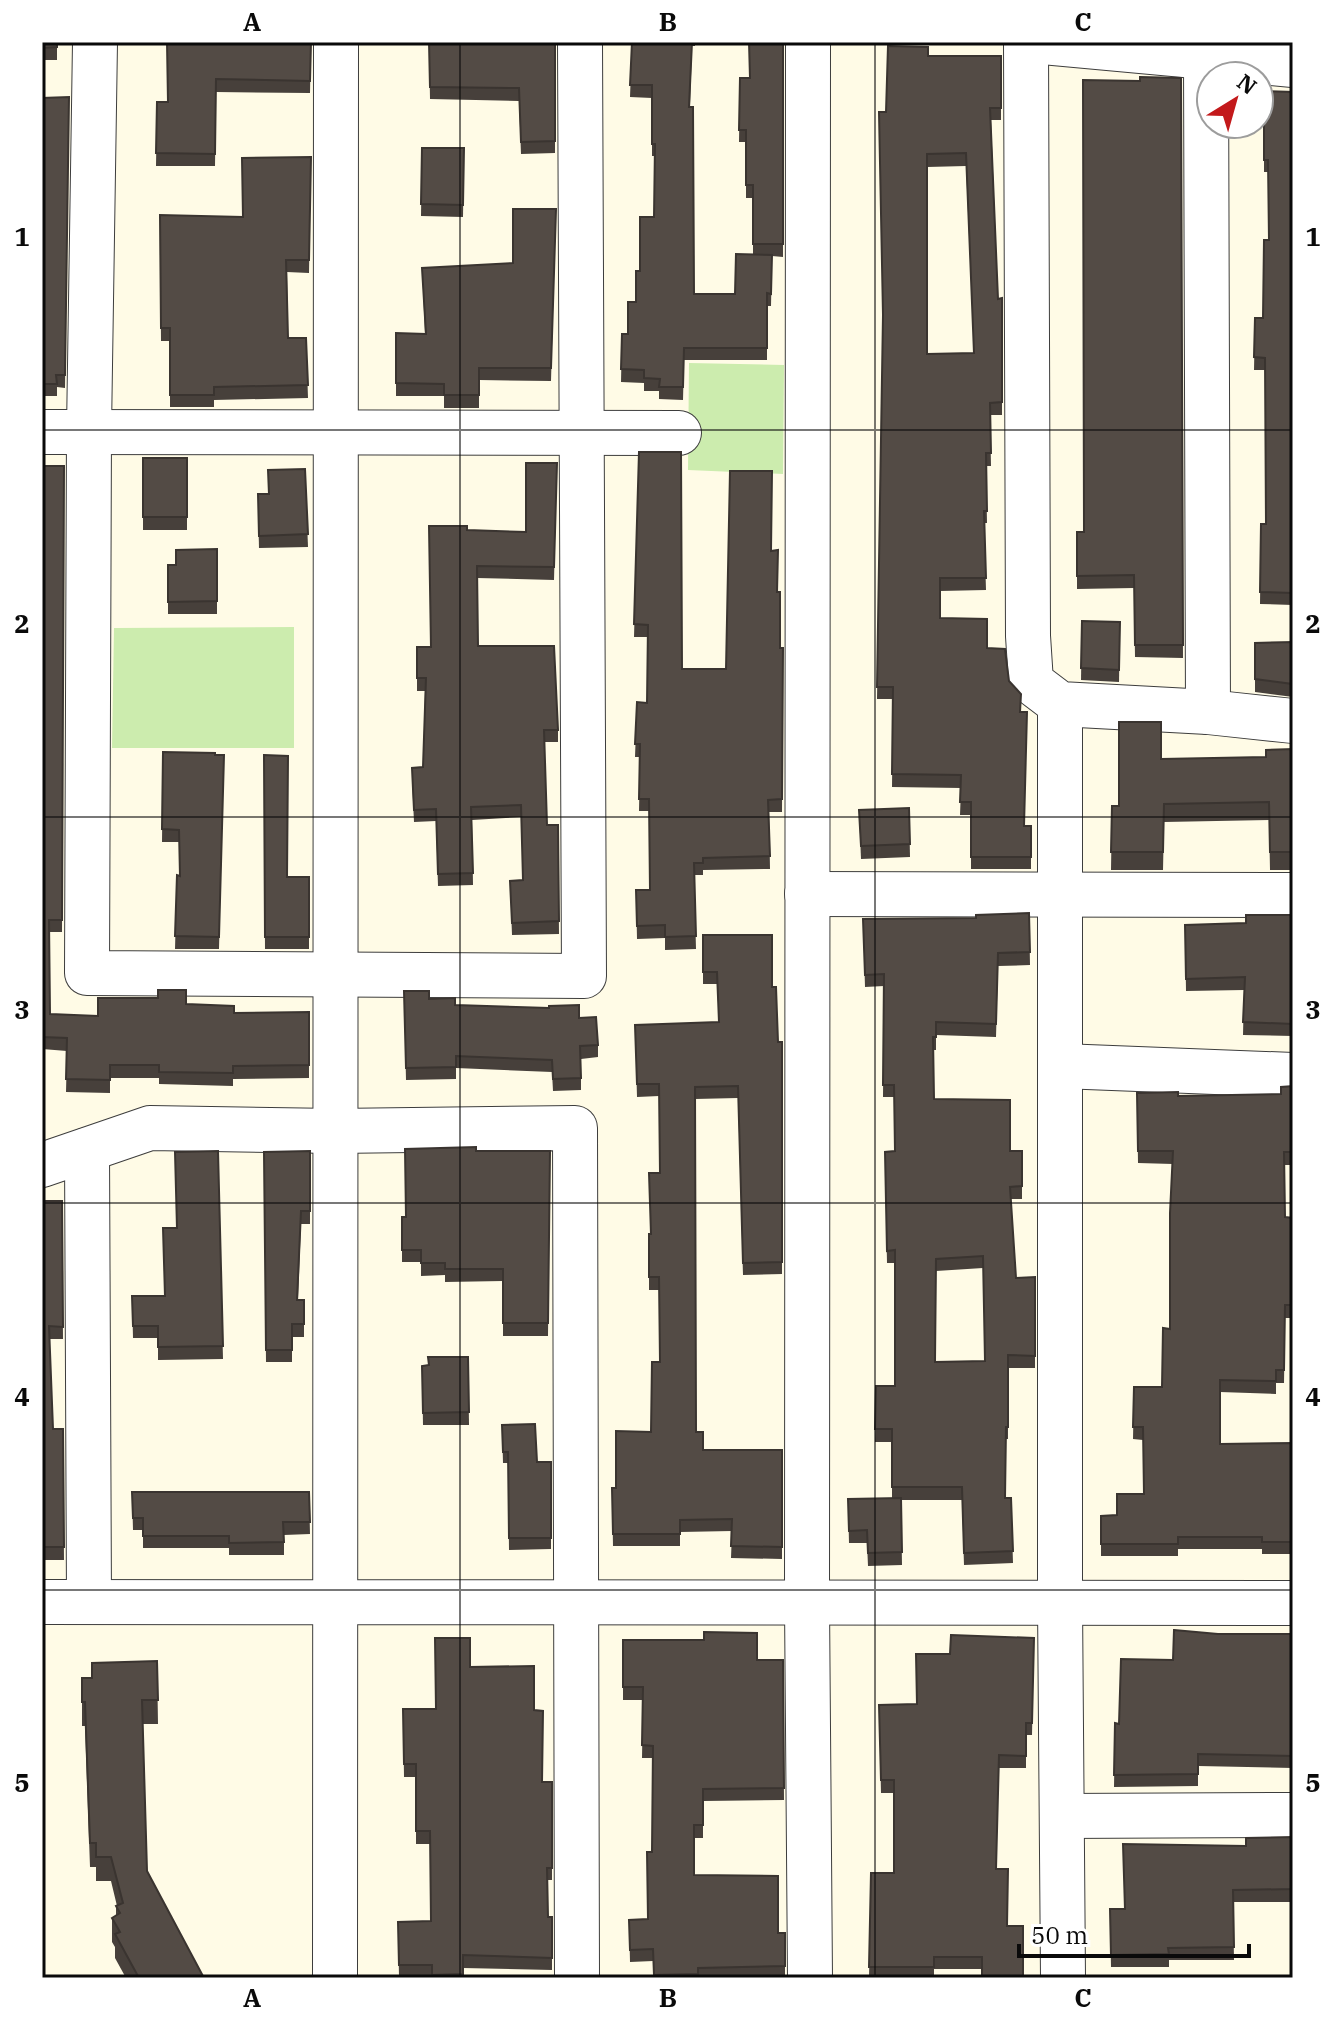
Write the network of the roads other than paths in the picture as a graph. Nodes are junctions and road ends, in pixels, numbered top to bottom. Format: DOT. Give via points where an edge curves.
graph roads {
  1 [pos="95,42"];
  2 [pos="336,42"];
  3 [pos="580,42"];
  4 [pos="808,42"];
  5 [pos="1026,42"];
  6 [pos="1043,42"];
  7 [pos="1206,58"];
  8 [pos="1293,65"];
  9 [pos="89,430"];
  10 [pos="42,432"];
  11 [pos="335,433"];
  12 [pos="679,433"];
  13 [pos="581,434"];
  14 [pos="1060,704"];
  15 [pos="1208,712"];
  16 [pos="1293,721"];
  17 [pos="807,894"];
  18 [pos="1059,895"];
  19 [pos="1293,895"];
  20 [pos="335,975"];
  21 [pos="1061,1066"];
  22 [pos="1293,1075"];
  23 [pos="335,1131"];
  24 [pos="87,1150"];
  25 [pos="42,1165"];
  26 [pos="89,1601"];
  27 [pos="336,1601"];
  28 [pos="575,1601"];
  29 [pos="42,1602"];
  30 [pos="1060,1602"];
  31 [pos="807,1603"];
  32 [pos="1293,1603"];
  33 [pos="1293,1815"];
  34 [pos="1062,1816"];
  35 [pos="335,1978"];
  36 [pos="577,1978"];
  37 [pos="810,1978"];
  38 [pos="1063,1978"];
  1 -- 9 [label="street"];
  2 -- 11 [label="street"];
  3 -- 13 [label="street"];
  4 -- 17 [label="street"];
  5 -- 14 [label="street" via="1028,636 1031,682"];
  6 -- 7 [label="street"];
  7 -- 8 [label="street"];
  7 -- 15 [label="street"];
  9 -- 10 [label="street"];
  9 -- 11 [label="street"];
  9 -- 20 [label="street" via="87,973"];
  11 -- 13 [label="street"];
  11 -- 20 [label="street"];
  12 -- 13 [label="street"];
  13 -- 20 [label="street" via="584,976"];
  14 -- 15 [label="street"];
  14 -- 18 [label="street"];
  15 -- 16 [label="street"];
  17 -- 18 [label="street"];
  17 -- 31 [label="street"];
  18 -- 19 [label="street"];
  18 -- 21 [label="street"];
  20 -- 23 [label="street"];
  21 -- 22 [label="street"];
  21 -- 30 [label="street"];
  23 -- 24 [label="street" via="150,1128"];
  23 -- 27 [label="street"];
  23 -- 28 [label="street" via="575,1128"];
  24 -- 25 [label="street"];
  24 -- 26 [label="street"];
  26 -- 27 [label="street"];
  26 -- 29 [label="street"];
  27 -- 28 [label="street"];
  27 -- 35 [label="street"];
  28 -- 31 [label="street"];
  28 -- 36 [label="street"];
  30 -- 31 [label="street"];
  30 -- 32 [label="street"];
  30 -- 34 [label="street"];
  31 -- 37 [label="street"];
  33 -- 34 [label="street"];
  34 -- 38 [label="street"];
}
